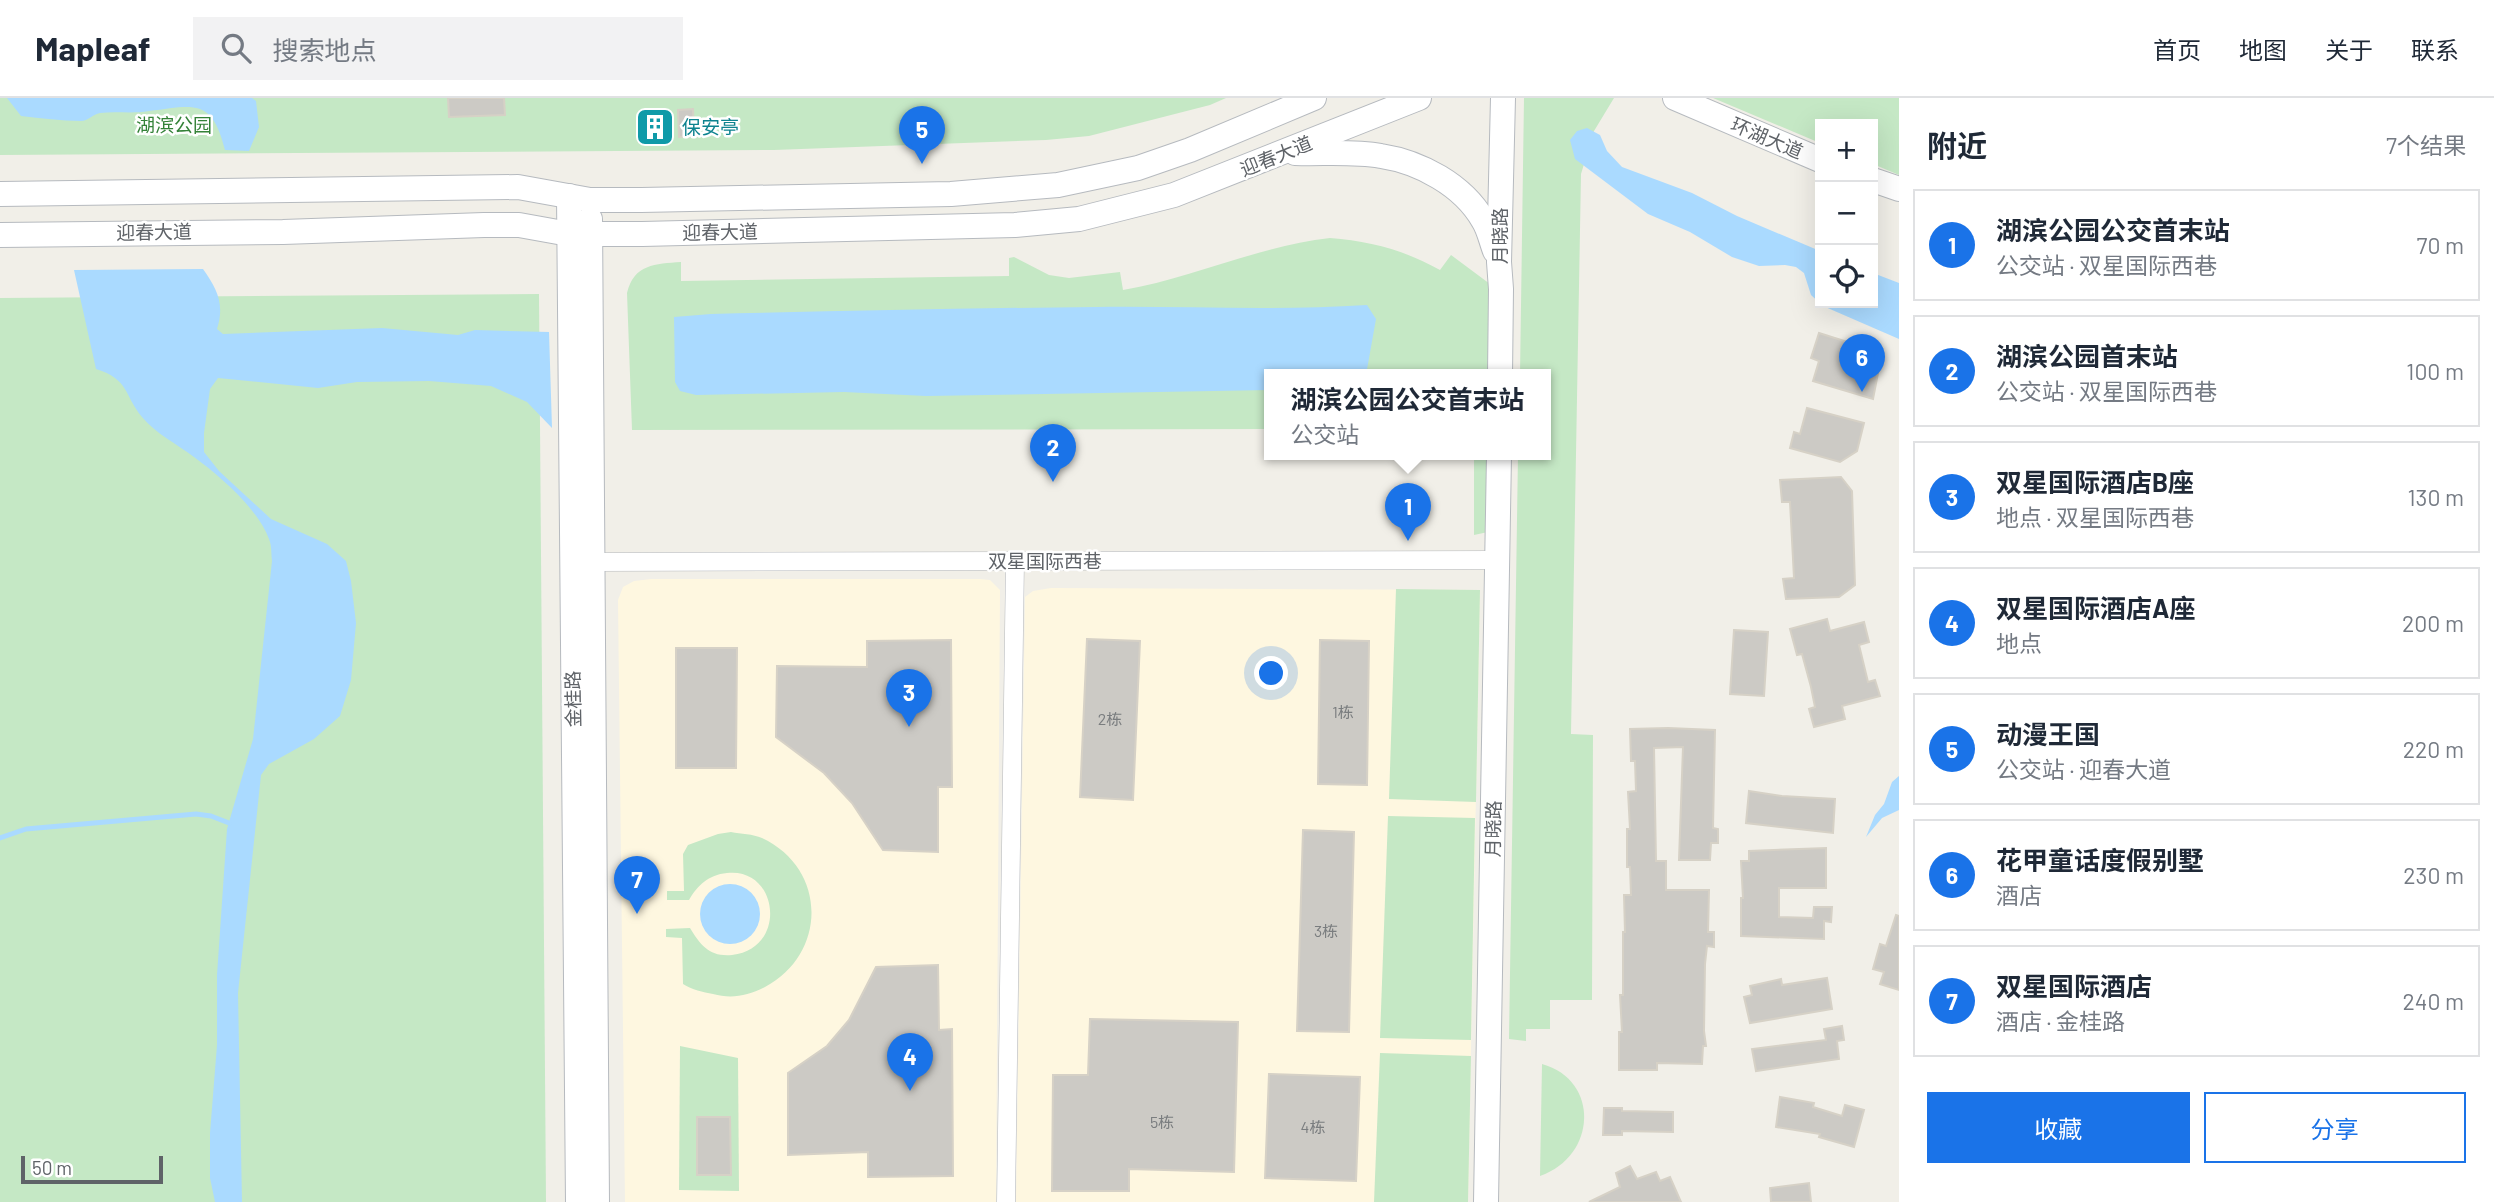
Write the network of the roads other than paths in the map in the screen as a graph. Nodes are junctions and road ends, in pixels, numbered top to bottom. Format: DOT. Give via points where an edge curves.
graph roads {
  1 [pos="1314,98"];
  2 [pos="1419,98"];
  3 [pos="1503,98"];
  4 [pos="1675,98"];
  5 [pos="1283,153"];
  6 [pos="1815,158"];
  7 [pos="1878,182"];
  8 [pos="1899,189"];
  9 [pos="0,194"];
  10 [pos="580,198"];
  11 [pos="579,234"];
  12 [pos="0,235"];
  13 [pos="1499,262"];
  14 [pos="1500,369"];
  15 [pos="1499,460"];
  16 [pos="1497,560"];
  17 [pos="1015,561"];
  18 [pos="592,562"];
  19 [pos="578,1202"];
  20 [pos="597,1202"];
  21 [pos="1006,1202"];
  22 [pos="1486,1202"];
  1 -- 10 [label="main road, 迎春大道" via="1177,155 1058,185 951,194"];
  2 -- 5 [label="main road, 迎春大道"];
  3 -- 13 [label="main road, 月晓路"];
  4 -- 6 [label="main road, 环湖大道"];
  5 -- 11 [label="main road, 迎春大道" via="1174,195 1079,219 1015,225"];
  5 -- 13 [label="main road" via="1381,156 1440,177 1468,200 1484,221"];
  7 -- 8 [label="main road"];
  9 -- 10 [label="main road, 迎春大道" via="466,186 528,187"];
  10 -- 11 [label="main road, 金桂路"];
  11 -- 12 [label="main road, 迎春大道" via="484,225"];
  11 -- 18 [label="main road, 金桂路"];
  11 -- 19 [label="main road, 金桂路"];
  13 -- 14 [label="main road, 月晓路"];
  15 -- 16 [label="main road, 月晓路"];
  16 -- 17 [label="street, 双星国际西巷"];
  16 -- 22 [label="main road, 月晓路"];
  17 -- 18 [label="street, 双星国际西巷"];
  17 -- 21 [label="street"];
  18 -- 20 [label="main road, 金桂路"];
}
